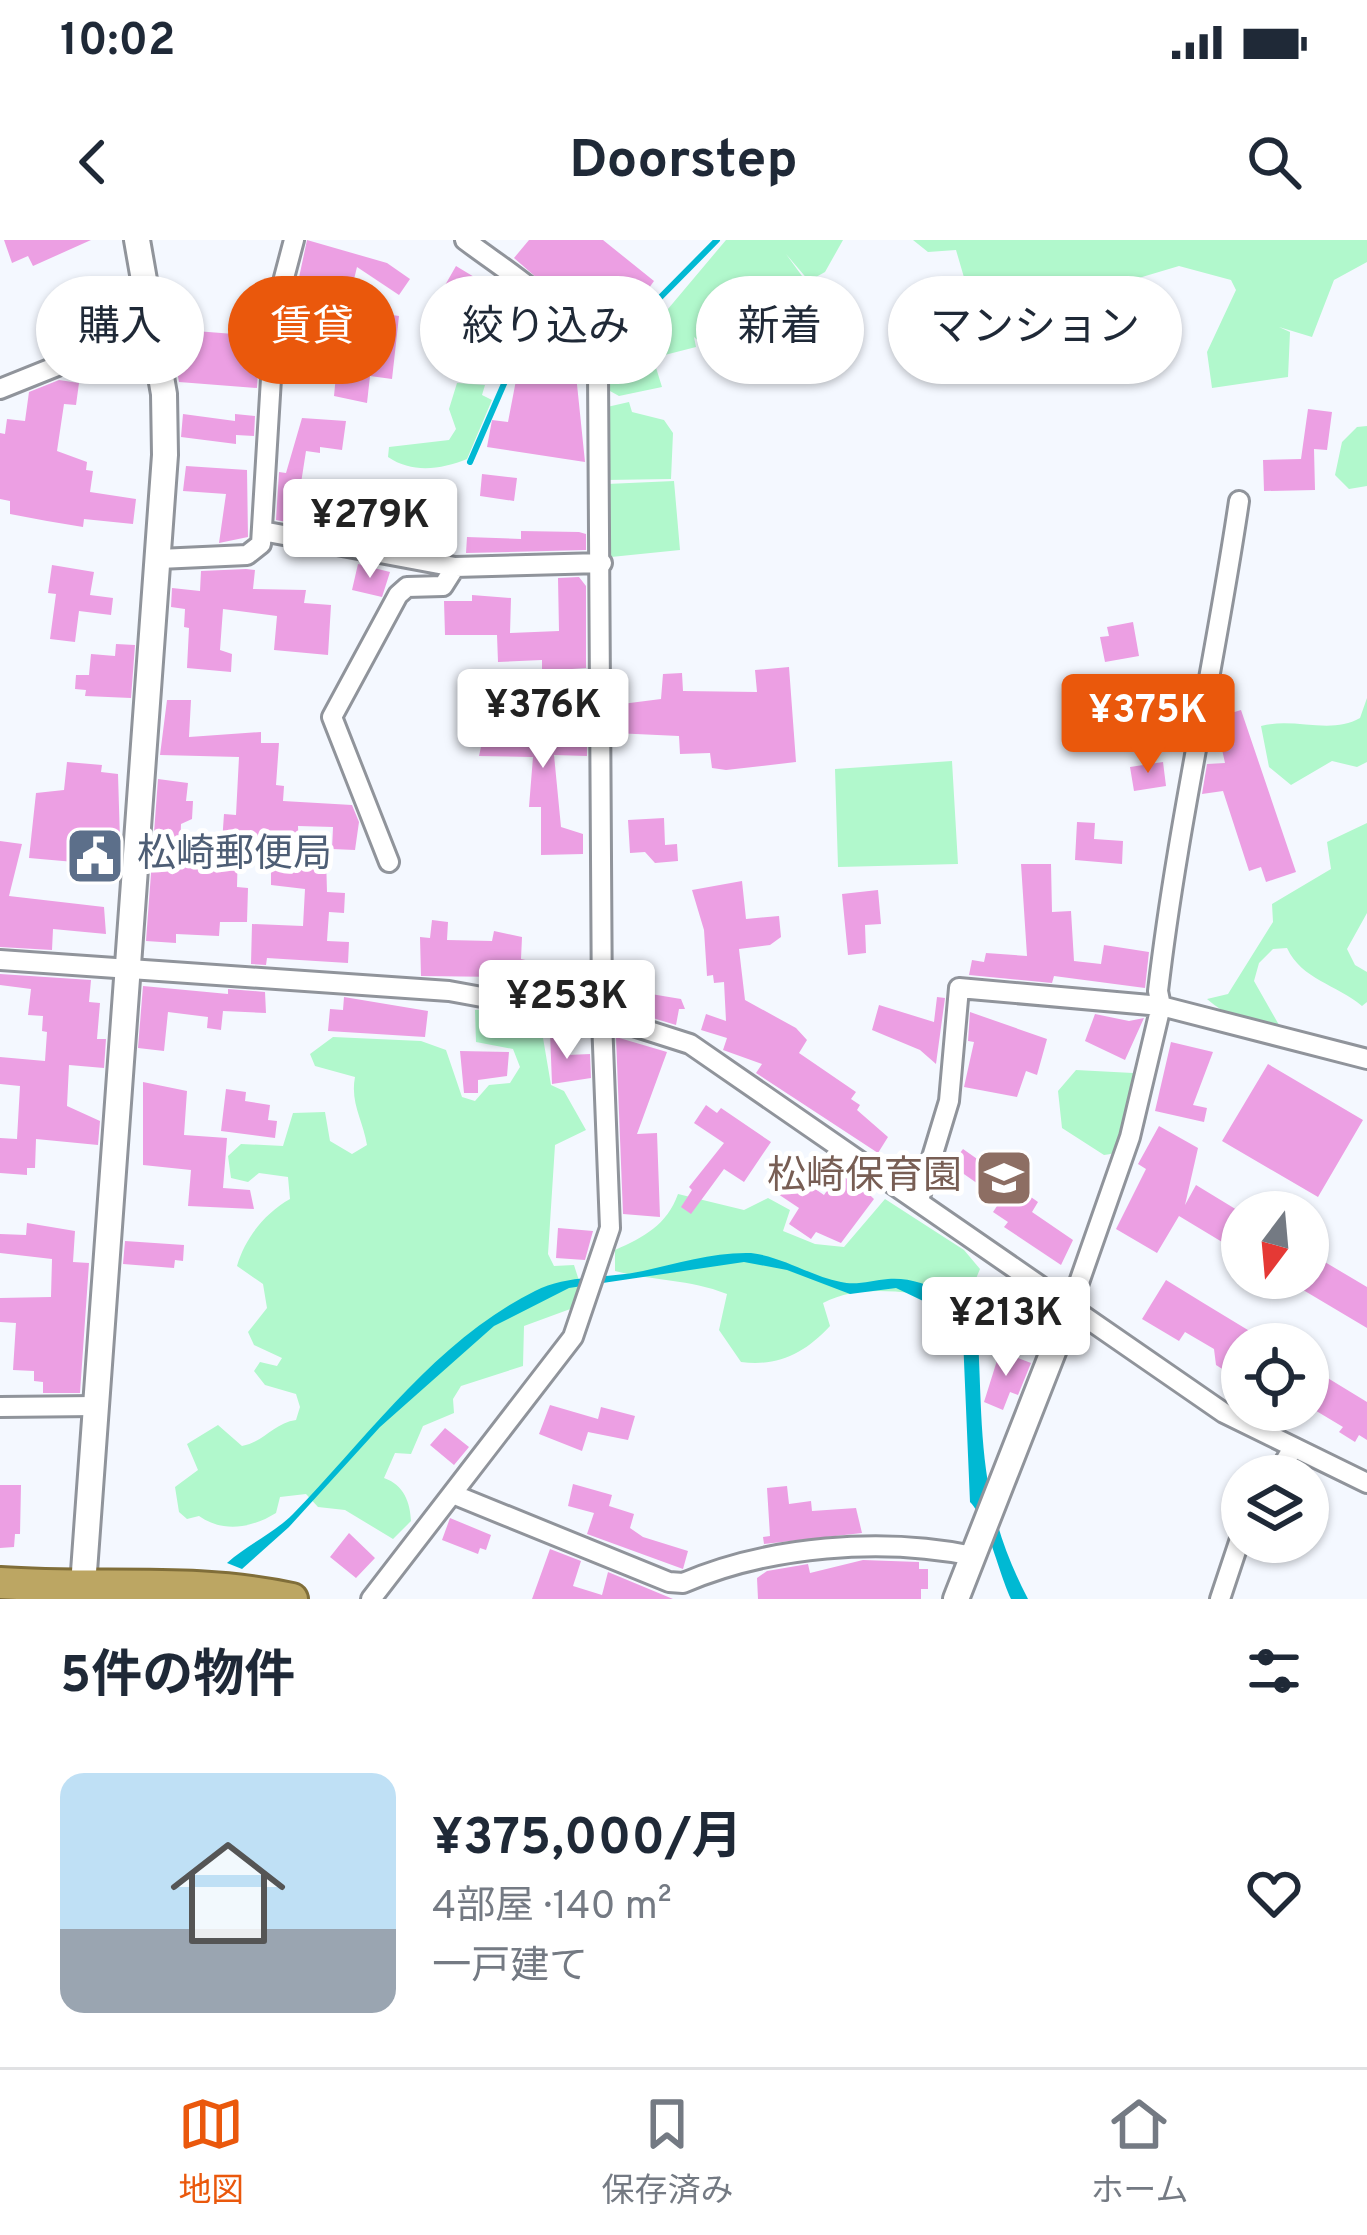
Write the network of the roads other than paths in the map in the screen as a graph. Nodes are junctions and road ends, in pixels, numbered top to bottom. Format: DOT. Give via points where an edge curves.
graph roads {
  1 [pos="137,240"];
  2 [pos="294,240"];
  3 [pos="465,240"];
  4 [pos="143,276"];
  5 [pos="36,375"];
  6 [pos="162,384"];
  7 [pos="0,389"];
  8 [pos="1239,501"];
  9 [pos="262,531"];
  10 [pos="159,559"];
  11 [pos="602,562"];
  12 [pos="455,567"];
  13 [pos="389,862"];
  14 [pos="0,960"];
  15 [pos="128,969"];
  16 [pos="1161,1006"];
  17 [pos="602,1020"];
  18 [pos="1367,1059"];
  19 [pos="919,1200"];
  20 [pos="1069,1311"];
  21 [pos="95,1406"];
  22 [pos="0,1407"];
  23 [pos="1293,1448"];
  24 [pos="1289,1455"];
  25 [pos="1367,1483"];
  26 [pos="455,1496"];
  27 [pos="973,1556"];
  28 [pos="1232,1563"];
  29 [pos="0,1583"];
  30 [pos="82,1594"];
  31 [pos="292,1599"];
  32 [pos="370,1599"];
  33 [pos="956,1599"];
  34 [pos="1220,1599"];
  1 -- 4 [label="street"];
  2 -- 9 [label="street" via="275,312"];
  3 -- 11 [label="street" via="566,318 590,351 601,404"];
  5 -- 7 [label="street"];
  6 -- 10 [label="street"];
  8 -- 16 [label="street" via="1170,881"];
  9 -- 10 [label="street" via="248,555"];
  9 -- 12 [label="street"];
  10 -- 15 [label="street"];
  11 -- 12 [label="street"];
  11 -- 17 [label="street"];
  12 -- 13 [label="street" via="443,586 407,587 398,595 332,717"];
  14 -- 15 [label="street"];
  15 -- 17 [label="street" via="449,992"];
  15 -- 21 [label="street"];
  16 -- 18 [label="street"];
  16 -- 19 [label="street" via="959,988 949,1101"];
  16 -- 20 [label="street" via="1130,1137"];
  17 -- 19 [label="street" via="690,1044"];
  17 -- 26 [label="street" via="605,1254 573,1337"];
  19 -- 20 [label="street"];
  20 -- 23 [label="street" via="1224,1413"];
  20 -- 27 [label="street"];
  21 -- 22 [label="street"];
  21 -- 30 [label="street"];
  23 -- 24 [label="street"];
  23 -- 25 [label="street"];
  26 -- 27 [label="street" via="669,1582 767,1557 927,1546"];
  26 -- 32 [label="street"];
  27 -- 33 [label="street"];
  28 -- 34 [label="street"];
  29 -- 30 [label="highway"];
  30 -- 31 [label="highway" via="209,1586"];
}
